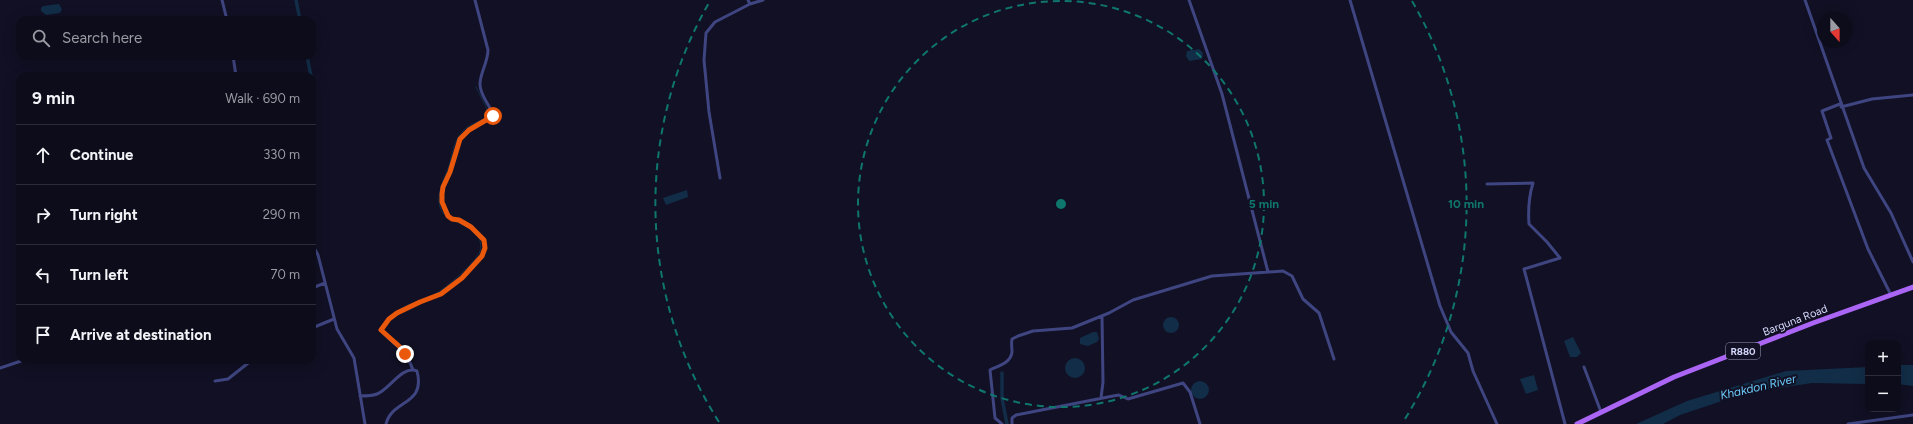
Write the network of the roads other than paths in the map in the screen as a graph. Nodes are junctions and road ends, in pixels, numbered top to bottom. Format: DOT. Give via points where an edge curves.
graph roads {
  1 [pos="222,0"];
  2 [pos="475,0"];
  3 [pos="748,0"];
  4 [pos="763,0"];
  5 [pos="1189,0"];
  6 [pos="1350,0"];
  7 [pos="1805,0"];
  8 [pos="750,4"];
  9 [pos="226,16"];
  10 [pos="233,60"];
  11 [pos="235,72"];
  12 [pos="1913,95"];
  13 [pos="1841,105"];
  14 [pos="720,178"];
  15 [pos="1486,184"];
  16 [pos="316,251"];
  17 [pos="1913,262"];
  18 [pos="1268,272"];
  19 [pos="325,283"];
  20 [pos="316,286"];
  21 [pos="1913,287"];
  22 [pos="1891,295"];
  23 [pos="1102,316"];
  24 [pos="334,319"];
  25 [pos="316,326"];
  26 [pos="1334,359"];
  27 [pos="16,363"];
  28 [pos="247,364"];
  29 [pos="1584,367"];
  30 [pos="0,368"];
  31 [pos="413,370"];
  32 [pos="215,381"];
  33 [pos="360,396"];
  34 [pos="1101,398"];
  35 [pos="1601,412"];
  36 [pos="1913,415"];
  37 [pos="365,424"];
  38 [pos="386,424"];
  39 [pos="1002,424"];
  40 [pos="1012,424"];
  41 [pos="1200,424"];
  42 [pos="1497,424"];
  43 [pos="1565,424"];
  44 [pos="1577,424"];
  45 [pos="1848,424"];
  1 -- 9 [label="street"];
  2 -- 31 [label="street" via="488,50 480,84 481,91 493,116 469,130 460,139 443,187 442,202 448,216 476,231 484,240 485,248 479,261 448,289 397,313 381,330 400,347 410,360"];
  3 -- 8 [label="street"];
  4 -- 8 [label="street"];
  5 -- 18 [label="street" via="1222,94"];
  6 -- 42 [label="street" via="1440,306 1451,332 1468,353 1473,371"];
  7 -- 13 [label="street"];
  8 -- 14 [label="street" via="715,22 706,33 704,60 709,112"];
  10 -- 11 [label="street"];
  12 -- 13 [label="street"];
  13 -- 17 [label="street" via="1864,168 1891,213"];
  13 -- 22 [label="street" via="1822,111 1831,138 1827,140 1868,248"];
  15 -- 43 [label="street" via="1533,183 1529,224 1560,258 1524,269"];
  16 -- 19 [label="street"];
  18 -- 23 [label="street" via="1212,276 1133,300"];
  18 -- 26 [label="street" via="1283,271 1292,276 1303,299 1319,313"];
  19 -- 20 [label="street"];
  19 -- 24 [label="street"];
  21 -- 22 [label="main road, Barguna Road / R880"];
  22 -- 35 [label="main road, Barguna Road / R880" via="1674,377"];
  23 -- 34 [label="street"];
  23 -- 39 [label="street" via="1072,328 1034,331 1012,339 1009,359 990,370 995,418"];
  24 -- 25 [label="street"];
  24 -- 33 [label="street" via="354,358"];
  27 -- 30 [label="street"];
  28 -- 32 [label="street" via="228,379"];
  29 -- 35 [label="street"];
  31 -- 33 [label="street" via="405,371 377,394"];
  31 -- 38 [label="street" via="417,371 420,380 419,389 392,414"];
  33 -- 37 [label="street"];
  34 -- 40 [label="street" via="1016,415 1012,418"];
  34 -- 41 [label="street" via="1119,395 1128,399 1183,383 1190,392"];
  35 -- 44 [label="main road, Barguna Road / R880"];
  36 -- 45 [label="street"];
}
